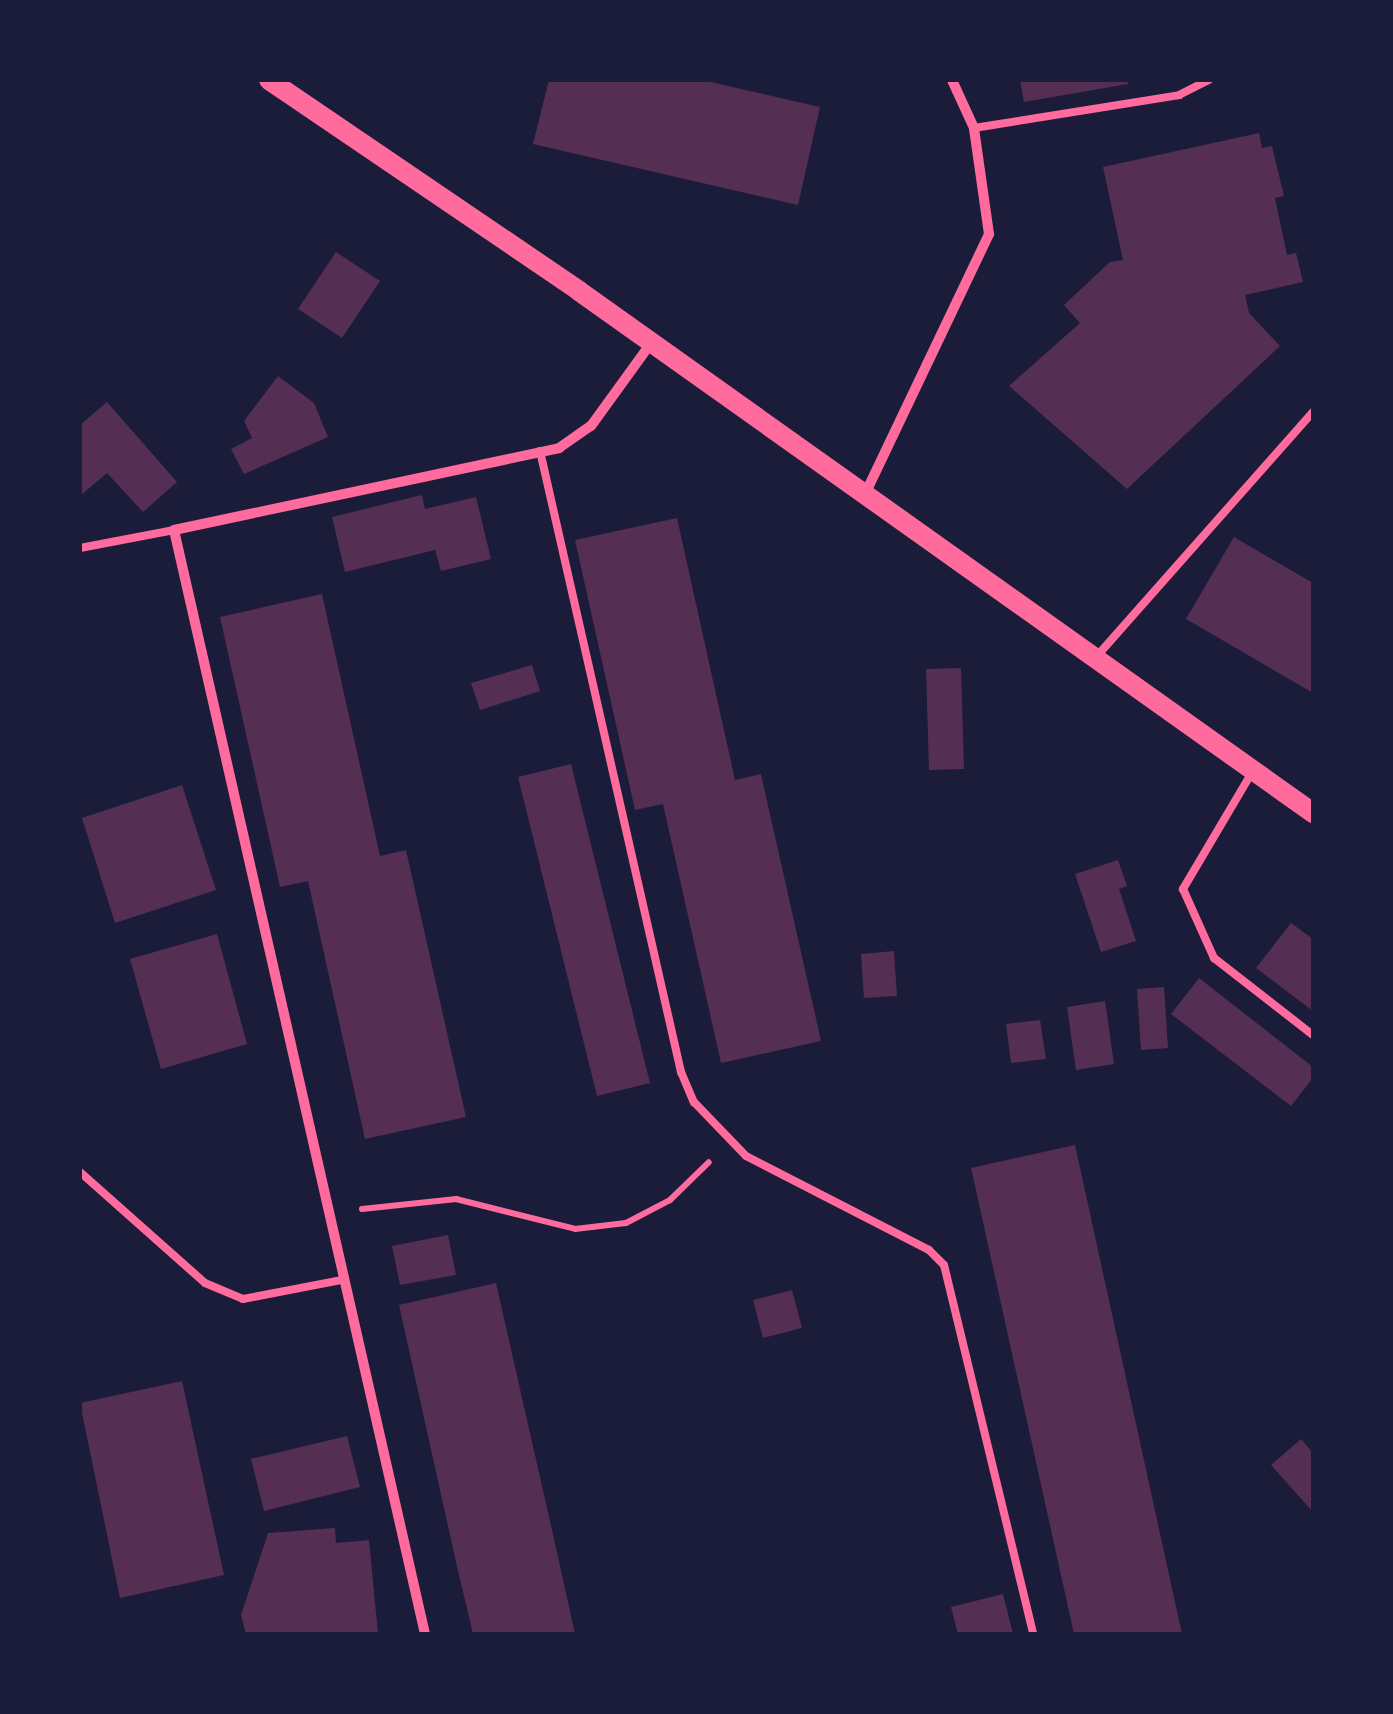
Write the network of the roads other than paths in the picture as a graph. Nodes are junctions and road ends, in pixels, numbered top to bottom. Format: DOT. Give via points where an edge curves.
graph roads {
  1 [pos="269,80"];
  2 [pos="952,80"];
  3 [pos="1209,80"];
  4 [pos="974,128"];
  5 [pos="651,342"];
  6 [pos="1313,412"];
  7 [pos="540,451"];
  8 [pos="866,492"];
  9 [pos="174,530"];
  10 [pos="80,548"];
  11 [pos="1097,656"];
  12 [pos="1253,770"];
  13 [pos="1313,813"];
  14 [pos="1313,1035"];
  15 [pos="80,1172"];
  16 [pos="342,1280"];
  17 [pos="425,1634"];
  18 [pos="1033,1634"];
  1 -- 5 [label="main road"];
  2 -- 4 [label="street"];
  3 -- 4 [label="lane" via="1180,94"];
  4 -- 8 [label="street" via="989,234"];
  5 -- 7 [label="street" via="590,426 559,448"];
  5 -- 8 [label="main road"];
  6 -- 11 [label="lane"];
  7 -- 9 [label="street"];
  7 -- 18 [label="lane" via="681,1072 694,1102 729,1142 929,1250 944,1265"];
  8 -- 11 [label="main road"];
  9 -- 10 [label="lane"];
  9 -- 16 [label="street"];
  11 -- 12 [label="main road"];
  12 -- 13 [label="main road"];
  12 -- 14 [label="lane" via="1183,889 1214,958"];
  15 -- 16 [label="lane" via="205,1283 244,1299"];
  16 -- 17 [label="street"];
}
